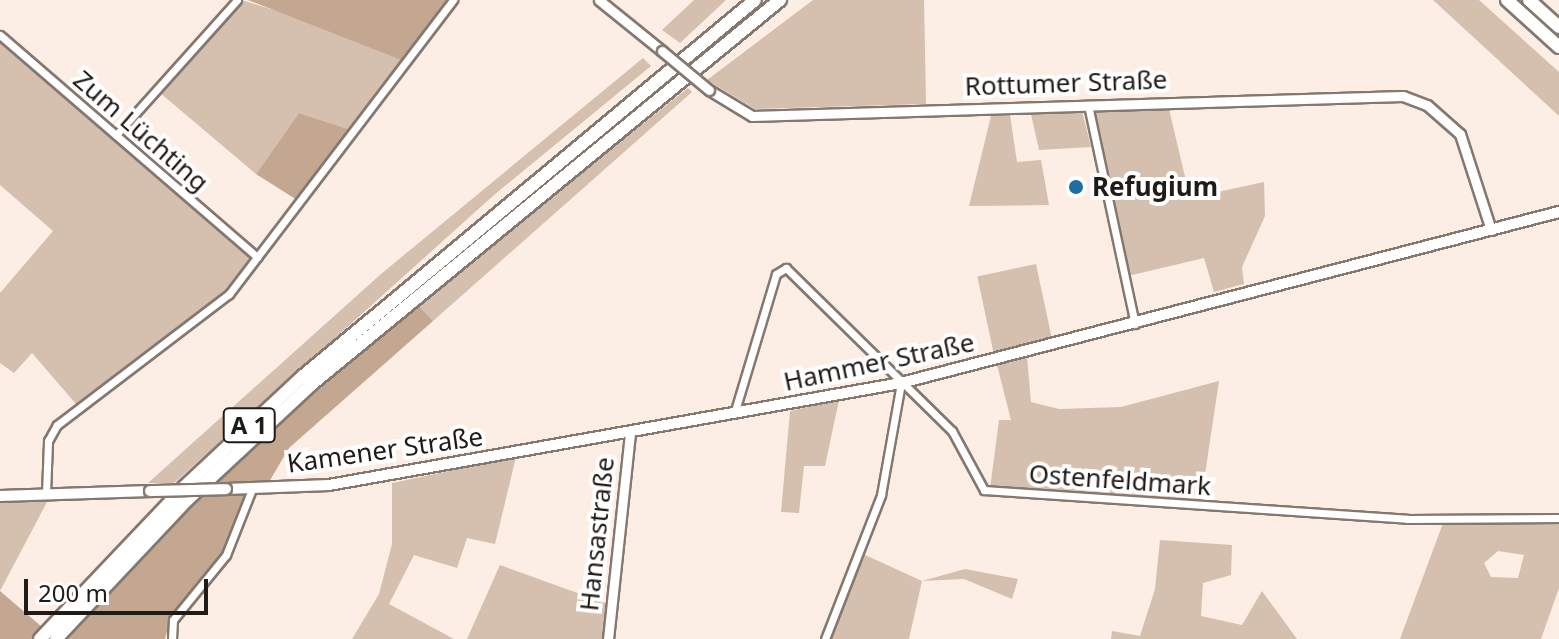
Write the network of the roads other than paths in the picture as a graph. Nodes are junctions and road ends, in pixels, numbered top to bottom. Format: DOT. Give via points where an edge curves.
graph roads {
  1 [pos="237,0"];
  2 [pos="453,0"];
  3 [pos="599,0"];
  4 [pos="742,0"];
  5 [pos="755,0"];
  6 [pos="780,0"];
  7 [pos="1507,0"];
  8 [pos="1529,0"];
  9 [pos="1540,0"];
  10 [pos="1559,26"];
  11 [pos="0,35"];
  12 [pos="700,44"];
  13 [pos="1559,47"];
  14 [pos="1088,105"];
  15 [pos="116,135"];
  16 [pos="1559,212"];
  17 [pos="1491,230"];
  18 [pos="257,257"];
  19 [pos="1135,324"];
  20 [pos="901,383"];
  21 [pos="734,414"];
  22 [pos="630,433"];
  23 [pos="252,489"];
  24 [pos="46,494"];
  25 [pos="0,496"];
  26 [pos="1559,518"];
  27 [pos="40,639"];
  28 [pos="56,639"];
  29 [pos="172,639"];
  30 [pos="608,639"];
  31 [pos="825,639"];
  1 -- 15 [label="street"];
  2 -- 18 [label="street"];
  3 -- 14 [label="street, Rottumer Straße, bridge" via="709,90 752,116"];
  4 -- 12 [label="highway"];
  5 -- 12 [label="highway, A 1"];
  6 -- 28 [label="highway, A 1" via="313,383 187,500"];
  7 -- 13 [label="highway"];
  8 -- 10 [label="highway"];
  9 -- 10 [label="highway"];
  11 -- 15 [label="street, Zum Lüchting"];
  12 -- 27 [label="highway, A 1" via="302,377 184,487"];
  14 -- 17 [label="street, Rottumer Straße" via="1377,94 1415,99 1460,134"];
  14 -- 19 [label="street"];
  15 -- 18 [label="street, Zum Lüchting"];
  16 -- 17 [label="main road, Hammer Straße"];
  17 -- 19 [label="main road, Hammer Straße"];
  18 -- 24 [label="street" via="212,309 57,425 48,441"];
  19 -- 20 [label="main road, Hammer Straße"];
  20 -- 21 [label="main road, Hammer Straße"];
  20 -- 21 [label="street, Ostenfeldmark" via="815,293 782,268"];
  20 -- 26 [label="street, Ostenfeldmark" via="952,431 984,490 1407,519"];
  20 -- 31 [label="street" via="881,495"];
  21 -- 22 [label="main road, Hammer Straße"];
  22 -- 23 [label="main road, Kamener Straße" via="329,485"];
  22 -- 30 [label="street, Hansastraße"];
  23 -- 24 [label="main road, Kamener Straße, bridge"];
  23 -- 29 [label="street" via="217,570 173,620"];
  24 -- 25 [label="main road, Kamener Straße"];
}
